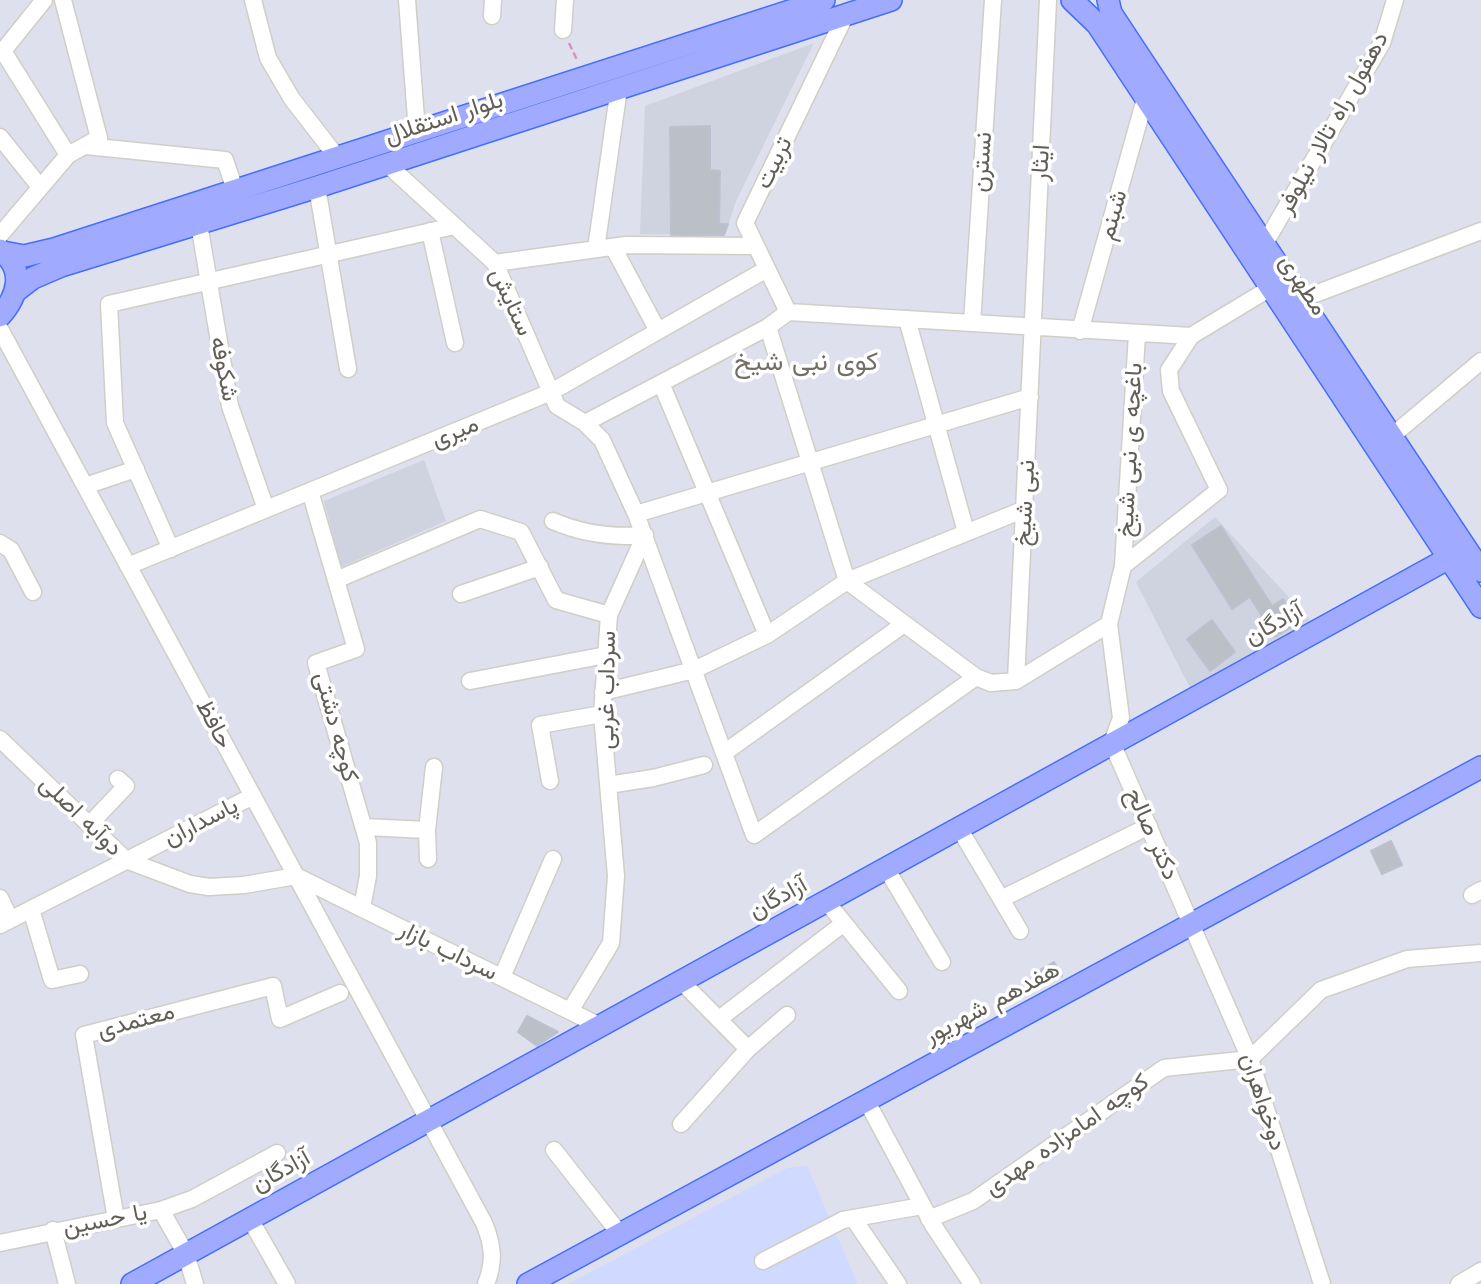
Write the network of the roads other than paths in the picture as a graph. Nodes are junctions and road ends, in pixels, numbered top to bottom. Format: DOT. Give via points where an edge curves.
graph roads {
  1 [pos="44,0"];
  2 [pos="63,0"];
  3 [pos="253,0"];
  4 [pos="407,0"];
  5 [pos="565,0"];
  6 [pos="824,0"];
  7 [pos="891,0"];
  8 [pos="993,0"];
  9 [pos="1048,0"];
  10 [pos="1072,0"];
  11 [pos="1108,0"];
  12 [pos="1395,0"];
  13 [pos="846,14"];
  14 [pos="563,30"];
  15 [pos="619,88"];
  16 [pos="1145,99"];
  17 [pos="418,132"];
  18 [pos="0,137"];
  19 [pos="86,146"];
  20 [pos="68,155"];
  21 [pos="337,157"];
  22 [pos="387,164"];
  23 [pos="40,187"];
  24 [pos="317,187"];
  25 [pos="236,190"];
  26 [pos="199,224"];
  27 [pos="454,226"];
  28 [pos="430,231"];
  29 [pos="1481,231"];
  30 [pos="1265,243"];
  31 [pos="1,246"];
  32 [pos="757,246"];
  33 [pos="613,247"];
  34 [pos="596,249"];
  35 [pos="328,254"];
  36 [pos="495,263"];
  37 [pos="767,269"];
  38 [pos="208,282"];
  39 [pos="1272,287"];
  40 [pos="16,291"];
  41 [pos="1302,299"];
  42 [pos="788,312"];
  43 [pos="907,319"];
  44 [pos="972,323"];
  45 [pos="1033,325"];
  46 [pos="768,327"];
  47 [pos="1,331"];
  48 [pos="658,331"];
  49 [pos="1080,331"];
  50 [pos="1137,334"];
  51 [pos="1191,336"];
  52 [pos="455,343"];
  53 [pos="1481,361"];
  54 [pos="348,369"];
  55 [pos="661,383"];
  56 [pos="551,392"];
  57 [pos="1030,397"];
  58 [pos="585,423"];
  59 [pos="936,424"];
  60 [pos="1392,436"];
  61 [pos="811,461"];
  62 [pos="135,468"];
  63 [pos="85,486"];
  64 [pos="310,491"];
  65 [pos="705,493"];
  66 [pos="266,509"];
  67 [pos="1025,509"];
  68 [pos="636,514"];
  69 [pos="553,522"];
  70 [pos="966,532"];
  71 [pos="645,536"];
  72 [pos="0,543"];
  73 [pos="171,548"];
  74 [pos="1449,558"];
  75 [pos="128,566"];
  76 [pos="1123,566"];
  77 [pos="540,567"];
  78 [pos="1481,571"];
  79 [pos="336,580"];
  80 [pos="846,581"];
  81 [pos="33,592"];
  82 [pos="461,594"];
  83 [pos="1481,607"];
  84 [pos="609,615"];
  85 [pos="904,624"];
  86 [pos="1109,624"];
  87 [pos="767,635"];
  88 [pos="606,655"];
  89 [pos="694,670"];
  90 [pos="976,677"];
  91 [pos="470,681"];
  92 [pos="1016,681"];
  93 [pos="603,692"];
  94 [pos="602,714"];
  95 [pos="0,738"];
  96 [pos="1112,743"];
  97 [pos="724,753"];
  98 [pos="704,765"];
  99 [pos="434,767"];
  100 [pos="1481,767"];
  101 [pos="118,779"];
  102 [pos="550,781"];
  103 [pos="608,785"];
  104 [pos="253,796"];
  105 [pos="90,824"];
  106 [pos="1149,826"];
  107 [pos="365,827"];
  108 [pos="959,828"];
  109 [pos="427,830"];
  110 [pos="428,859"];
  111 [pos="553,859"];
  112 [pos="126,860"];
  113 [pos="887,868"];
  114 [pos="296,876"];
  115 [pos="0,898"];
  116 [pos="1001,899"];
  117 [pos="826,901"];
  118 [pos="362,908"];
  119 [pos="31,909"];
  120 [pos="5,922"];
  121 [pos="844,923"];
  122 [pos="1192,924"];
  123 [pos="1020,931"];
  124 [pos="1481,953"];
  125 [pos="942,961"];
  126 [pos="80,974"];
  127 [pos="502,977"];
  128 [pos="681,981"];
  129 [pos="899,991"];
  130 [pos="340,993"];
  131 [pos="570,1011"];
  132 [pos="787,1015"];
  133 [pos="719,1019"];
  134 [pos="600,1026"];
  135 [pos="748,1049"];
  136 [pos="1250,1059"];
  137 [pos="866,1100"];
  138 [pos="429,1120"];
  139 [pos="681,1124"];
  140 [pos="554,1150"];
  141 [pos="277,1153"];
  142 [pos="160,1210"];
  143 [pos="926,1212"];
  144 [pos="853,1218"];
  145 [pos="116,1219"];
  146 [pos="250,1219"];
  147 [pos="52,1230"];
  148 [pos="620,1234"];
  149 [pos="0,1242"];
  150 [pos="186,1254"];
  151 [pos="763,1261"];
  152 [pos="1481,1271"];
  153 [pos="67,1284"];
  154 [pos="132,1284"];
  155 [pos="195,1284"];
  156 [pos="287,1284"];
  157 [pos="486,1284"];
  158 [pos="528,1284"];
  159 [pos="898,1284"];
  160 [pos="972,1284"];
  161 [pos="1322,1284"];
  162 [pos="1459,1284"];
  1 -- 20 [label="street" via="3,51"];
  2 -- 19 [label="street" via="99,138"];
  3 -- 21 [label="street" via="268,58 292,99"];
  4 -- 17 [label="street"];
  5 -- 14 [label="street"];
  6 -- 17 [label="main road, بلوار استقلال"];
  7 -- 13 [label="main road, بلوار استقلال"];
  8 -- 44 [label="street, نسترن"];
  9 -- 45 [label="street, ایثار"];
  10 -- 16 [label="main road, مطهری" via="1097,24"];
  11 -- 30 [label="main road, مطهری" via="1111,13"];
  12 -- 30 [label="street, دهفول راه تالار نیلوفر" via="1382,43"];
  13 -- 15 [label="main road, بلوار استقلال"];
  13 -- 32 [label="street, تربیت" via="745,223"];
  15 -- 22 [label="main road, بلوار استقلال"];
  15 -- 34 [label="street"];
  16 -- 39 [label="main road, مطهری"];
  16 -- 49 [label="street, شبنم"];
  17 -- 21 [label="main road, بلوار استقلال"];
  18 -- 23 [label="street"];
  19 -- 20 [label="street"];
  19 -- 25 [label="street" via="225,160"];
  20 -- 23 [label="street"];
  21 -- 25 [label="main road, بلوار استقلال"];
  22 -- 24 [label="main road, بلوار استقلال"];
  22 -- 27 [label="street, ستایش"];
  23 -- 31 [label="street"];
  24 -- 26 [label="main road, بلوار استقلال"];
  24 -- 35 [label="street"];
  25 -- 31 [label="main road, بلوار استقلال" via="54,249 24,256"];
  26 -- 38 [label="street, شکوفه"];
  26 -- 40 [label="main road, بلوار استقلال" via="61,266"];
  27 -- 28 [label="street"];
  27 -- 36 [label="street, ستایش"];
  28 -- 35 [label="street"];
  28 -- 52 [label="street"];
  29 -- 41 [label="street"];
  30 -- 41 [label="main road, مطهری"];
  31 -- 40 [label="main road" via="13,264"];
  32 -- 33 [label="street"];
  32 -- 37 [label="street, تربیت"];
  33 -- 34 [label="street"];
  33 -- 48 [label="street"];
  34 -- 36 [label="street"];
  35 -- 38 [label="street"];
  35 -- 54 [label="street"];
  36 -- 56 [label="street, ستایش"];
  37 -- 42 [label="street, تربیت"];
  37 -- 48 [label="street, میری"];
  38 -- 62 [label="street" via="109,304 115,423"];
  38 -- 66 [label="street, شکوفه" via="230,406"];
  39 -- 51 [label="street"];
  39 -- 74 [label="main road, مطهری"];
  40 -- 47 [label="main road"];
  41 -- 60 [label="main road, مطهری"];
  42 -- 43 [label="street"];
  42 -- 46 [label="street"];
  43 -- 44 [label="street"];
  43 -- 59 [label="street"];
  44 -- 45 [label="street"];
  45 -- 49 [label="street"];
  45 -- 57 [label="street, نبی شیخ"];
  46 -- 55 [label="street"];
  46 -- 61 [label="street"];
  47 -- 63 [label="street, حافظ"];
  48 -- 56 [label="street, میری"];
  49 -- 50 [label="street"];
  50 -- 51 [label="street"];
  50 -- 76 [label="street, باغچه ی نبی شیخ"];
  51 -- 76 [label="street" via="1169,370 1171,391 1219,489"];
  53 -- 60 [label="street"];
  55 -- 58 [label="street"];
  55 -- 65 [label="street"];
  56 -- 58 [label="street, ستایش" via="557,406"];
  56 -- 64 [label="street, میری"];
  57 -- 59 [label="street"];
  57 -- 67 [label="street, نبی شیخ"];
  58 -- 68 [label="street" via="602,440"];
  59 -- 61 [label="street"];
  59 -- 70 [label="street"];
  60 -- 78 [label="main road, مطهری"];
  61 -- 65 [label="street"];
  61 -- 80 [label="street"];
  62 -- 63 [label="street"];
  62 -- 73 [label="street"];
  63 -- 75 [label="street, حافظ"];
  64 -- 66 [label="street, میری"];
  64 -- 79 [label="street, کوچه دشتی"];
  65 -- 68 [label="street"];
  65 -- 87 [label="street"];
  66 -- 73 [label="street, میری"];
  67 -- 70 [label="street"];
  67 -- 92 [label="street, نبی شیخ"];
  68 -- 71 [label="street"];
  69 -- 71 [label="street" via="576,531"];
  70 -- 80 [label="street"];
  71 -- 84 [label="street, سرداب غربی"];
  71 -- 89 [label="street"];
  72 -- 81 [label="street" via="11,550"];
  73 -- 75 [label="street, میری"];
  74 -- 83 [label="main road, مطهری"];
  74 -- 96 [label="main road, آزادگان"];
  75 -- 104 [label="street, حافظ"];
  76 -- 86 [label="street, باغچه ی نبی شیخ"];
  77 -- 79 [label="street" via="521,532 480,519"];
  77 -- 82 [label="street"];
  77 -- 84 [label="street" via="556,600"];
  79 -- 107 [label="street, کوچه دشتی" via="356,649 316,663"];
  80 -- 85 [label="street"];
  80 -- 87 [label="street"];
  84 -- 88 [label="street, سرداب غربی"];
  85 -- 90 [label="street"];
  85 -- 97 [label="street"];
  86 -- 92 [label="street"];
  86 -- 96 [label="street" via="1121,718"];
  87 -- 89 [label="street"];
  88 -- 91 [label="street"];
  88 -- 93 [label="street, سرداب غربی"];
  89 -- 93 [label="street"];
  89 -- 97 [label="street"];
  90 -- 92 [label="street" via="991,683"];
  90 -- 97 [label="street" via="754,835"];
  93 -- 94 [label="street, سرداب غربی"];
  94 -- 102 [label="street" via="540,725"];
  94 -- 103 [label="street, سرداب غربی"];
  95 -- 105 [label="street, دوآبه اصلی"];
  96 -- 106 [label="street, دکتر صالح"];
  96 -- 108 [label="main road, آزادگان"];
  98 -- 103 [label="street"];
  99 -- 109 [label="street"];
  100 -- 122 [label="main road, هفدهم شهریور"];
  101 -- 105 [label="street" via="126,786"];
  103 -- 131 [label="street, سرداب غربی" via="616,876 611,943"];
  104 -- 112 [label="street, پاسداران"];
  104 -- 114 [label="street, حافظ"];
  105 -- 112 [label="street, دوآبه اصلی"];
  106 -- 116 [label="street"];
  106 -- 122 [label="street, دکتر صالح"];
  107 -- 109 [label="street"];
  107 -- 118 [label="street, کوچه دشتی" via="369,860"];
  108 -- 113 [label="main road, آزادگان"];
  108 -- 116 [label="street"];
  109 -- 110 [label="street"];
  111 -- 127 [label="street"];
  112 -- 114 [label="street, دوآبه اصلی" via="209,887"];
  112 -- 119 [label="street, پاسداران"];
  113 -- 117 [label="main road, آزادگان"];
  113 -- 125 [label="street"];
  114 -- 118 [label="street, سرداب بازار"];
  114 -- 138 [label="street, حافظ"];
  115 -- 120 [label="street"];
  116 -- 123 [label="street"];
  117 -- 121 [label="street"];
  117 -- 128 [label="main road, آزادگان"];
  118 -- 127 [label="street, سرداب بازار"];
  119 -- 120 [label="street, پاسداران"];
  119 -- 126 [label="street" via="52,980"];
  121 -- 129 [label="street"];
  121 -- 133 [label="street"];
  122 -- 136 [label="street, دوخواهران"];
  122 -- 137 [label="main road, هفدهم شهریور"];
  124 -- 136 [label="street" via="1407,959 1321,990"];
  127 -- 131 [label="street, سرداب بازار"];
  128 -- 133 [label="street"];
  128 -- 134 [label="main road, آزادگان"];
  130 -- 145 [label="street, معتمدی" via="280,1019 273,986 84,1035"];
  131 -- 134 [label="street, سرداب بازار"];
  132 -- 135 [label="street"];
  133 -- 135 [label="street"];
  134 -- 138 [label="main road, آزادگان"];
  135 -- 139 [label="street"];
  136 -- 143 [label="street, کوچه امامزاده مهدی" via="1164,1068 973,1201"];
  136 -- 161 [label="street, دوخواهران"];
  137 -- 143 [label="street"];
  137 -- 148 [label="main road, هفدهم شهریور"];
  138 -- 146 [label="main road, آزادگان"];
  138 -- 157 [label="street, حافظ" via="492,1242 493,1267"];
  140 -- 148 [label="street"];
  141 -- 142 [label="street" via="192,1199"];
  142 -- 145 [label="street, یا حسین"];
  142 -- 150 [label="street, یا حسین"];
  143 -- 144 [label="street, کوچه امامزاده مهدی"];
  143 -- 160 [label="street"];
  144 -- 151 [label="street, کوچه امامزاده مهدی"];
  144 -- 159 [label="street"];
  145 -- 147 [label="street, یا حسین"];
  146 -- 150 [label="main road, آزادگان"];
  146 -- 156 [label="street"];
  147 -- 149 [label="street, یا حسین"];
  147 -- 153 [label="street"];
  148 -- 158 [label="main road, هفدهم شهریور"];
  150 -- 154 [label="main road, آزادگان"];
  150 -- 155 [label="street, یا حسین"];
  152 -- 162 [label="street"];
}
